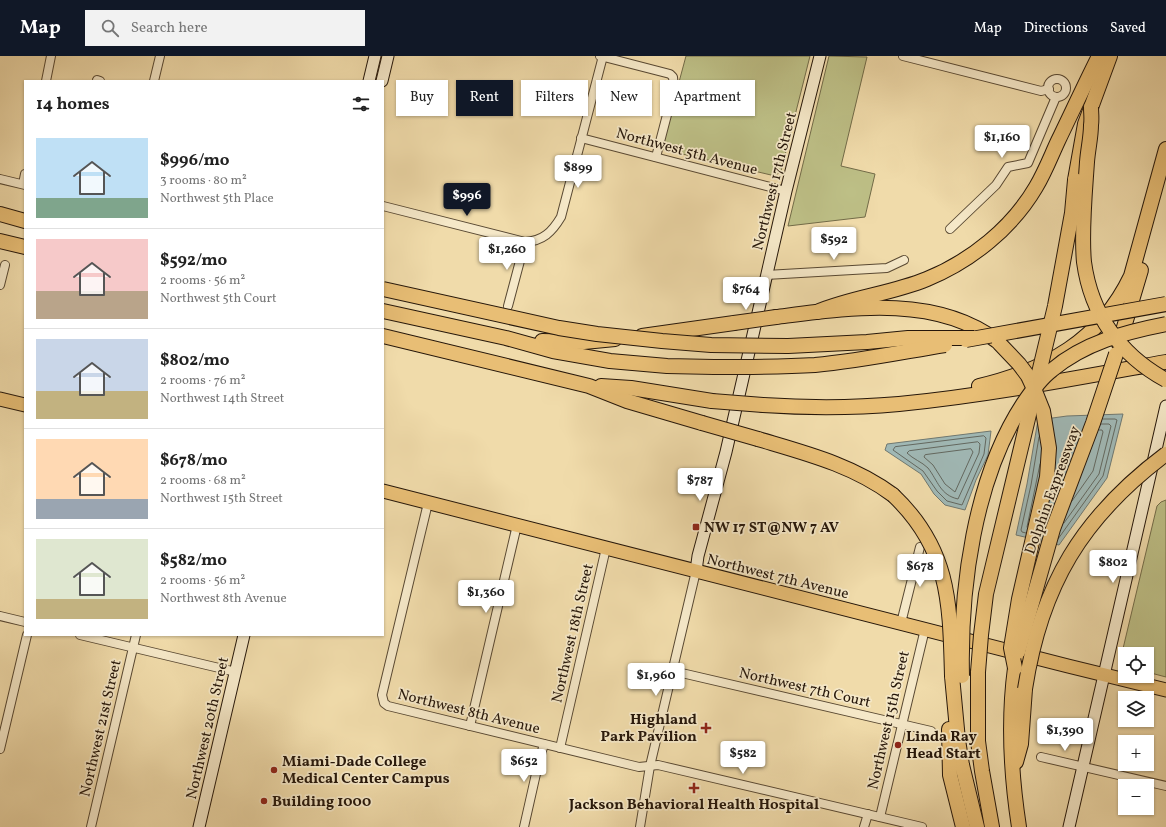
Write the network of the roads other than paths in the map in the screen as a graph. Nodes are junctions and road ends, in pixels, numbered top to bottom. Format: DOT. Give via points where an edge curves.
graph roads {
  1 [pos="51,56"];
  2 [pos="160,56"];
  3 [pos="375,56"];
  4 [pos="388,56"];
  5 [pos="602,56"];
  6 [pos="820,56"];
  7 [pos="903,56"];
  8 [pos="1099,56"];
  9 [pos="1110,56"];
  10 [pos="46,80"];
  11 [pos="154,80"];
  12 [pos="369,80"];
  13 [pos="382,80"];
  14 [pos="1049,89"];
  15 [pos="1056,97"];
  16 [pos="1091,107"];
  17 [pos="581,138"];
  18 [pos="1166,149"];
  19 [pos="656,157"];
  20 [pos="1166,170"];
  21 [pos="0,179"];
  22 [pos="24,184"];
  23 [pos="786,191"];
  24 [pos="384,206"];
  25 [pos="24,214"];
  26 [pos="3,215"];
  27 [pos="24,221"];
  28 [pos="950,229"];
  29 [pos="0,241"];
  30 [pos="525,242"];
  31 [pos="24,247"];
  32 [pos="904,260"];
  33 [pos="5,265"];
  34 [pos="766,275"];
  35 [pos="0,285"];
  36 [pos="384,289"];
  37 [pos="1166,304"];
  38 [pos="508,306"];
  39 [pos="384,311"];
  40 [pos="817,312"];
  41 [pos="1166,324"];
  42 [pos="384,336"];
  43 [pos="506,338"];
  44 [pos="974,338"];
  45 [pos="1166,362"];
  46 [pos="1166,380"];
  47 [pos="589,386"];
  48 [pos="946,398"];
  49 [pos="0,400"];
  50 [pos="24,405"];
  51 [pos="1166,406"];
  52 [pos="1166,454"];
  53 [pos="384,491"];
  54 [pos="428,503"];
  55 [pos="517,525"];
  56 [pos="920,547"];
  57 [pos="606,548"];
  58 [pos="696,571"];
  59 [pos="0,616"];
  60 [pos="24,622"];
  61 [pos="901,623"];
  62 [pos="925,629"];
  63 [pos="27,636"];
  64 [pos="84,636"];
  65 [pos="136,636"];
  66 [pos="244,636"];
  67 [pos="133,647"];
  68 [pos="1015,668"];
  69 [pos="673,671"];
  70 [pos="236,672"];
  71 [pos="957,676"];
  72 [pos="1105,676"];
  73 [pos="1018,688"];
  74 [pos="1166,690"];
  75 [pos="902,724"];
  76 [pos="470,726"];
  77 [pos="931,731"];
  78 [pos="544,744"];
  79 [pos="560,748"];
  80 [pos="0,749"];
  81 [pos="1041,757"];
  82 [pos="650,766"];
  83 [pos="1084,767"];
  84 [pos="1166,786"];
  85 [pos="868,814"];
  86 [pos="880,817"];
  87 [pos="897,824"];
  88 [pos="91,827"];
  89 [pos="200,827"];
  90 [pos="524,827"];
  91 [pos="640,827"];
  92 [pos="864,827"];
  93 [pos="922,827"];
  94 [pos="963,827"];
  95 [pos="977,827"];
  96 [pos="985,827"];
  97 [pos="992,827"];
  98 [pos="1019,827"];
  99 [pos="1069,827"];
  1 -- 10 [label="street"];
  2 -- 11 [label="street"];
  3 -- 12 [label="street"];
  4 -- 13 [label="street"];
  5 -- 17 [label="street"];
  5 -- 19 [label="street" via="670,74 673,77 674,88"];
  6 -- 23 [label="street, Northwest 17th Street"];
  7 -- 14 [label="street" via="1041,91"];
  8 -- 40 [label="highway" via="1036,188 1015,216 995,236 961,262 926,280 833,305"];
  9 -- 16 [label="highway"];
  14 -- 15 [label="street"];
  14 -- 15 [label="street" via="1050,83 1056,80 1064,83 1064,94"];
  15 -- 28 [label="street" via="1028,163 1008,167 996,185"];
  16 -- 46 [label="highway, bridge" via="1083,246 1089,286 1102,318 1122,348 1140,364"];
  16 -- 97 [label="highway, bridge" via="1081,144 1072,213 1054,306 986,594 978,672 978,741"];
  17 -- 19 [label="street, Northwest 5th Avenue"];
  17 -- 30 [label="street" via="561,217 552,230 536,241"];
  18 -- 48 [label="highway" via="1131,276 1109,313 1082,340 1048,361 1009,378 959,390"];
  19 -- 23 [label="street, Northwest 5th Avenue"];
  20 -- 68 [label="highway, Dolphin Expressway, bridge" via="1135,292 1093,423 1053,530 1020,642"];
  21 -- 22 [label="street"];
  23 -- 34 [label="street, Northwest 17th Street"];
  24 -- 30 [label="street"];
  25 -- 26 [label="highway"];
  26 -- 27 [label="highway"];
  29 -- 31 [label="highway"];
  30 -- 38 [label="street"];
  32 -- 34 [label="street" via="887,268"];
  33 -- 35 [label="street"];
  34 -- 58 [label="street, Northwest 17th Street"];
  36 -- 44 [label="highway, bridge" via="559,328 662,341 788,346 908,338"];
  37 -- 44 [label="highway, bridge"];
  39 -- 43 [label="highway"];
  40 -- 43 [label="highway, bridge" via="584,342"];
  40 -- 68 [label="highway, bridge" via="876,308 940,314 986,333 999,343 1028,376 1044,418 1049,463 1014,626 1011,648"];
  41 -- 71 [label="highway, bridge" via="1104,340 1069,357 1044,376 1016,416 993,465 983,496 968,573"];
  42 -- 47 [label="highway"];
  43 -- 44 [label="highway, bridge" via="553,351 610,361 714,367 822,364"];
  45 -- 48 [label="highway" via="1021,388"];
  47 -- 48 [label="highway, bridge" via="630,388 712,401 763,405 844,407"];
  47 -- 71 [label="highway, bridge" via="627,401 815,456 850,469 893,494 919,524 938,559 948,605"];
  49 -- 50 [label="main road"];
  51 -- 72 [label="street"];
  52 -- 73 [label="highway, bridge" via="1106,507 1071,554 1053,587 1041,617"];
  53 -- 54 [label="main road, Northwest 7th Avenue"];
  54 -- 55 [label="main road, Northwest 7th Avenue"];
  54 -- 76 [label="street, Northwest 8th Avenue" via="382,695 388,706"];
  55 -- 57 [label="main road, Northwest 7th Avenue"];
  55 -- 76 [label="street"];
  56 -- 61 [label="street"];
  57 -- 58 [label="main road, Northwest 7th Avenue"];
  57 -- 79 [label="street, Northwest 18th Street"];
  58 -- 61 [label="main road, Northwest 7th Avenue"];
  58 -- 69 [label="street, Northwest 17th Street"];
  59 -- 60 [label="street"];
  61 -- 62 [label="main road, Northwest 7th Avenue"];
  62 -- 72 [label="main road, Northwest 7th Avenue"];
  62 -- 75 [label="street, Northwest 15th Street"];
  63 -- 80 [label="street"];
  64 -- 67 [label="street"];
  65 -- 67 [label="street, Northwest 21st Street"];
  66 -- 70 [label="street, Northwest 20th Street"];
  67 -- 70 [label="street"];
  67 -- 88 [label="street, Northwest 21st Street"];
  68 -- 73 [label="highway, Dolphin Expressway"];
  69 -- 75 [label="street, Northwest 7th Court"];
  69 -- 82 [label="street, Northwest 17th Street"];
  70 -- 89 [label="street, Northwest 20th Street"];
  71 -- 94 [label="highway" via="949,724 950,775"];
  71 -- 95 [label="highway" via="957,734"];
  71 -- 96 [label="highway"];
  72 -- 74 [label="main road, Northwest 7th Avenue"];
  72 -- 83 [label="street"];
  73 -- 98 [label="highway" via="1021,744 1014,772"];
  75 -- 77 [label="street, Northwest 7th Court"];
  75 -- 86 [label="street, Northwest 15th Street"];
  76 -- 78 [label="street, Northwest 8th Avenue"];
  78 -- 79 [label="street, Northwest 8th Avenue"];
  78 -- 90 [label="street"];
  79 -- 82 [label="street, Northwest 8th Avenue" via="638,767"];
  81 -- 83 [label="street"];
  82 -- 85 [label="street, Northwest 8th Avenue" via="658,765"];
  82 -- 91 [label="street, Northwest 17th Street"];
  83 -- 84 [label="street"];
  83 -- 99 [label="street"];
  85 -- 86 [label="street, Northwest 8th Avenue"];
  85 -- 92 [label="street"];
  86 -- 87 [label="street, Northwest 8th Avenue"];
  87 -- 93 [label="street, Northwest 8th Avenue"];
}
